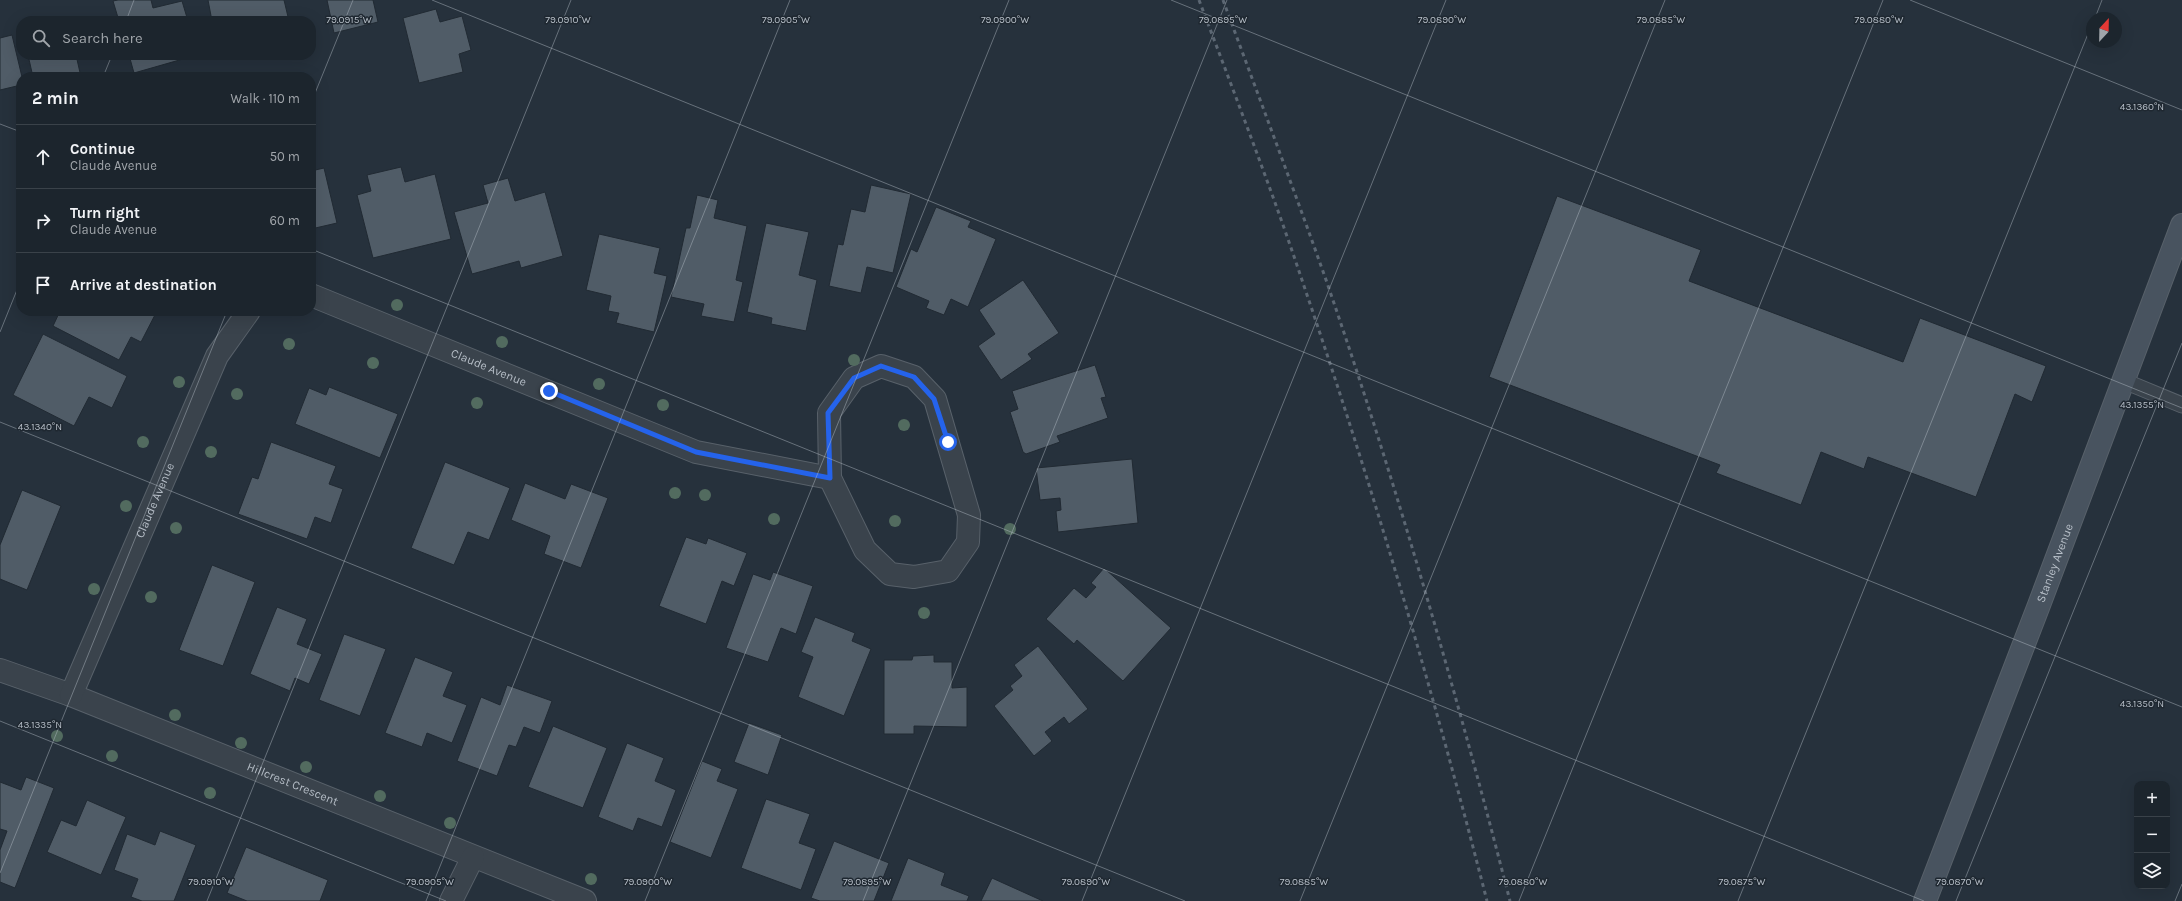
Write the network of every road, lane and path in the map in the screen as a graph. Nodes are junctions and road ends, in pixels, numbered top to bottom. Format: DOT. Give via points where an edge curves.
graph roads {
  1 [pos="2182,225"];
  2 [pos="316,296"];
  3 [pos="245,316"];
  4 [pos="2124,381"];
  5 [pos="2182,405"];
  6 [pos="830,478"];
  7 [pos="0,670"];
  8 [pos="71,695"];
  9 [pos="473,857"];
  10 [pos="451,901"];
  11 [pos="585,901"];
  12 [pos="1925,901"];
  1 -- 4 [label="main road, Stanley Avenue"];
  2 -- 6 [label="street, Claude Avenue" via="696,452"];
  3 -- 8 [label="street, Claude Avenue" via="216,357"];
  4 -- 5 [label="lane"];
  4 -- 12 [label="main road, Stanley Avenue"];
  6 -- 6 [label="street" via="865,550 890,574 914,577 948,571 968,542 969,515 934,399 914,377 881,366 854,378 828,413"];
  7 -- 8 [label="street, Hillcrest Crescent"];
  8 -- 9 [label="street, Hillcrest Crescent"];
  9 -- 10 [label="street"];
  9 -- 11 [label="street, Hillcrest Crescent"];
}
